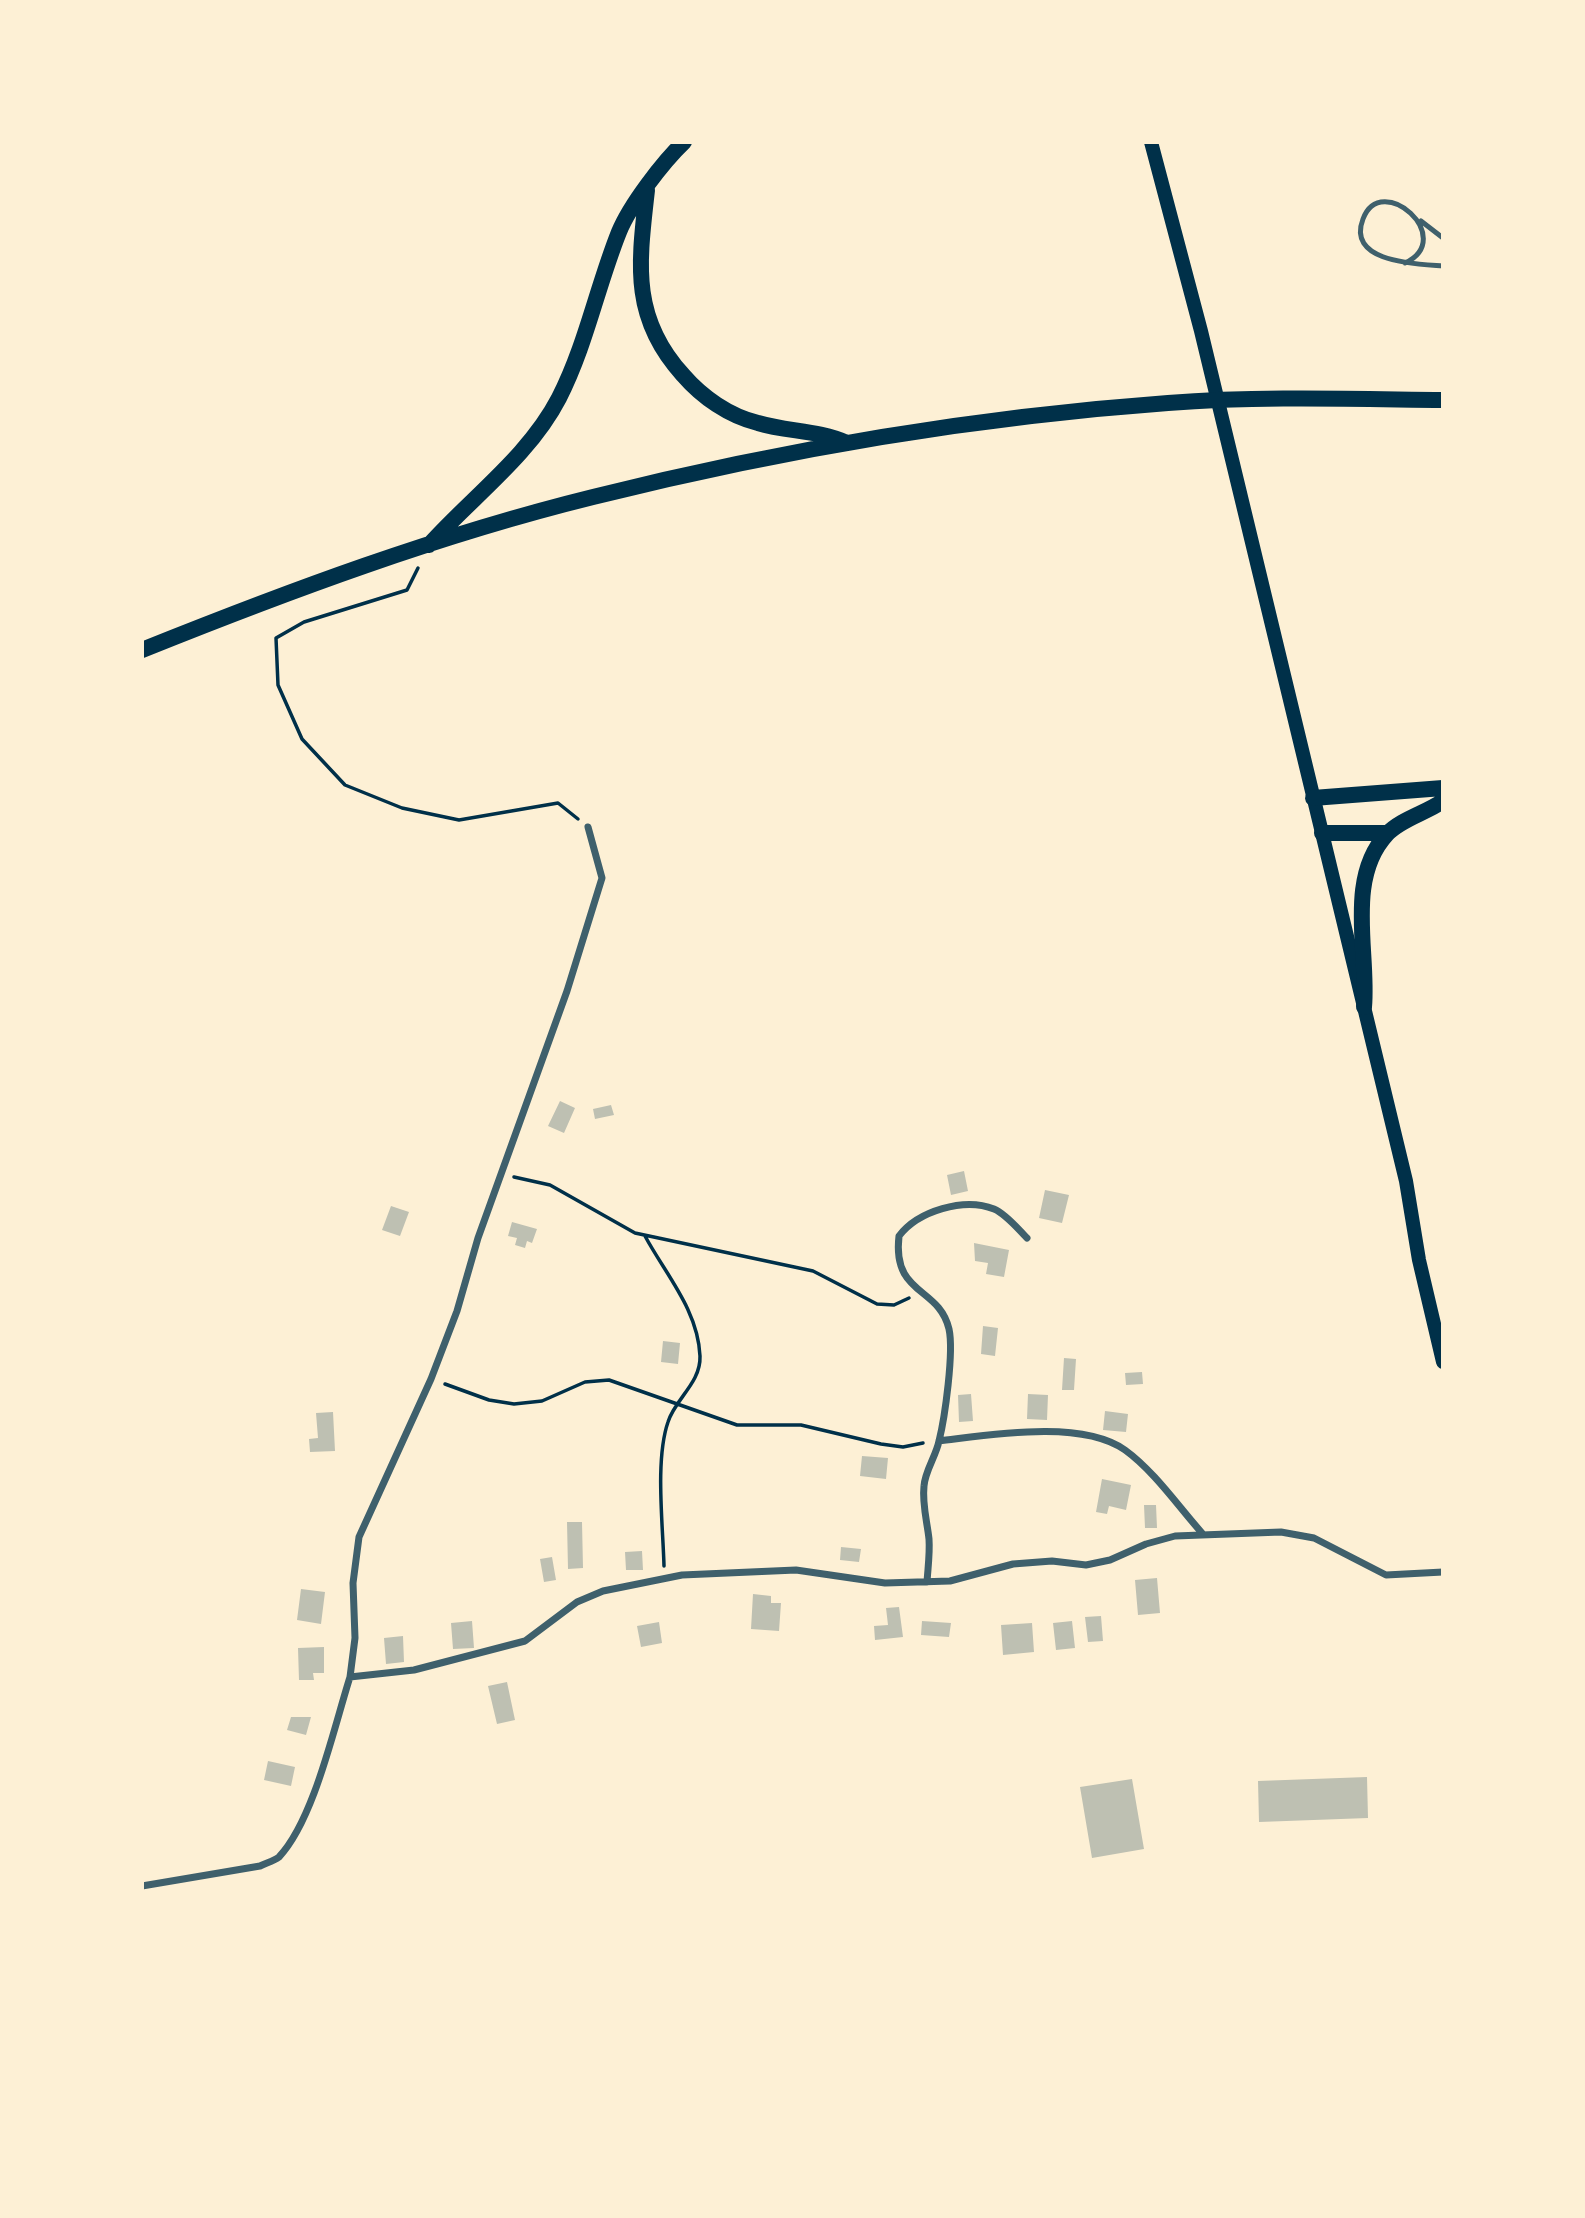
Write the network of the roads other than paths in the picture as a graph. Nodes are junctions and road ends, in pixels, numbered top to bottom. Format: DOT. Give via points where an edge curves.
graph roads {
  1 [pos="684,142"];
  2 [pos="1152,142"];
  3 [pos="647,190"];
  4 [pos="1416,217"];
  5 [pos="1443,238"];
  6 [pos="1405,263"];
  7 [pos="1443,266"];
  8 [pos="1443,400"];
  9 [pos="848,443"];
  10 [pos="429,545"];
  11 [pos="142,650"];
  12 [pos="1443,788"];
  13 [pos="1313,798"];
  14 [pos="1443,801"];
  15 [pos="588,827"];
  16 [pos="1322,833"];
  17 [pos="1387,834"];
  18 [pos="1364,1007"];
  19 [pos="1027,1238"];
  20 [pos="1443,1362"];
  21 [pos="939,1441"];
  22 [pos="1202,1533"];
  23 [pos="1443,1572"];
  24 [pos="927,1582"];
  25 [pos="350,1677"];
  26 [pos="142,1886"];
  1 -- 3 [label="main road"];
  2 -- 13 [label="main road"];
  3 -- 9 [label="main road" via="640,241 643,300 669,360 703,395 744,419"];
  3 -- 10 [label="main road" via="619,232 577,358 558,400 513,460"];
  4 -- 5 [label="lane"];
  4 -- 6 [label="lane" via="1422,227 1421,247"];
  4 -- 6 [label="lane" via="1399,205 1383,202 1373,205 1362,222 1367,246 1384,258"];
  6 -- 7 [label="lane"];
  8 -- 9 [label="main road" via="1258,398 1168,403 922,430"];
  9 -- 10 [label="main road" via="590,497"];
  10 -- 11 [label="main road" via="242,609"];
  12 -- 13 [label="main road"];
  13 -- 16 [label="main road"];
  14 -- 17 [label="main road"];
  15 -- 25 [label="street" via="602,878 567,991 431,1379 359,1537"];
  16 -- 17 [label="main road"];
  16 -- 18 [label="main road"];
  17 -- 18 [label="main road" via="1372,861 1362,897"];
  18 -- 20 [label="main road"];
  19 -- 21 [label="street" via="997,1210 978,1205 922,1216 899,1236 901,1270 942,1312 949,1331"];
  21 -- 22 [label="street" via="1012,1433 1080,1434 1107,1441 1136,1459"];
  21 -- 24 [label="street" via="924,1484 930,1556"];
  22 -- 23 [label="street" via="1281,1532 1314,1538 1386,1575"];
  22 -- 24 [label="street" via="1146,1544 1086,1565 1052,1561 1013,1564 950,1581"];
  24 -- 25 [label="street" via="885,1583 796,1570 665,1578 603,1591 577,1602 526,1641 414,1670"];
  25 -- 26 [label="street" via="313,1795 278,1858 260,1866"];
}
